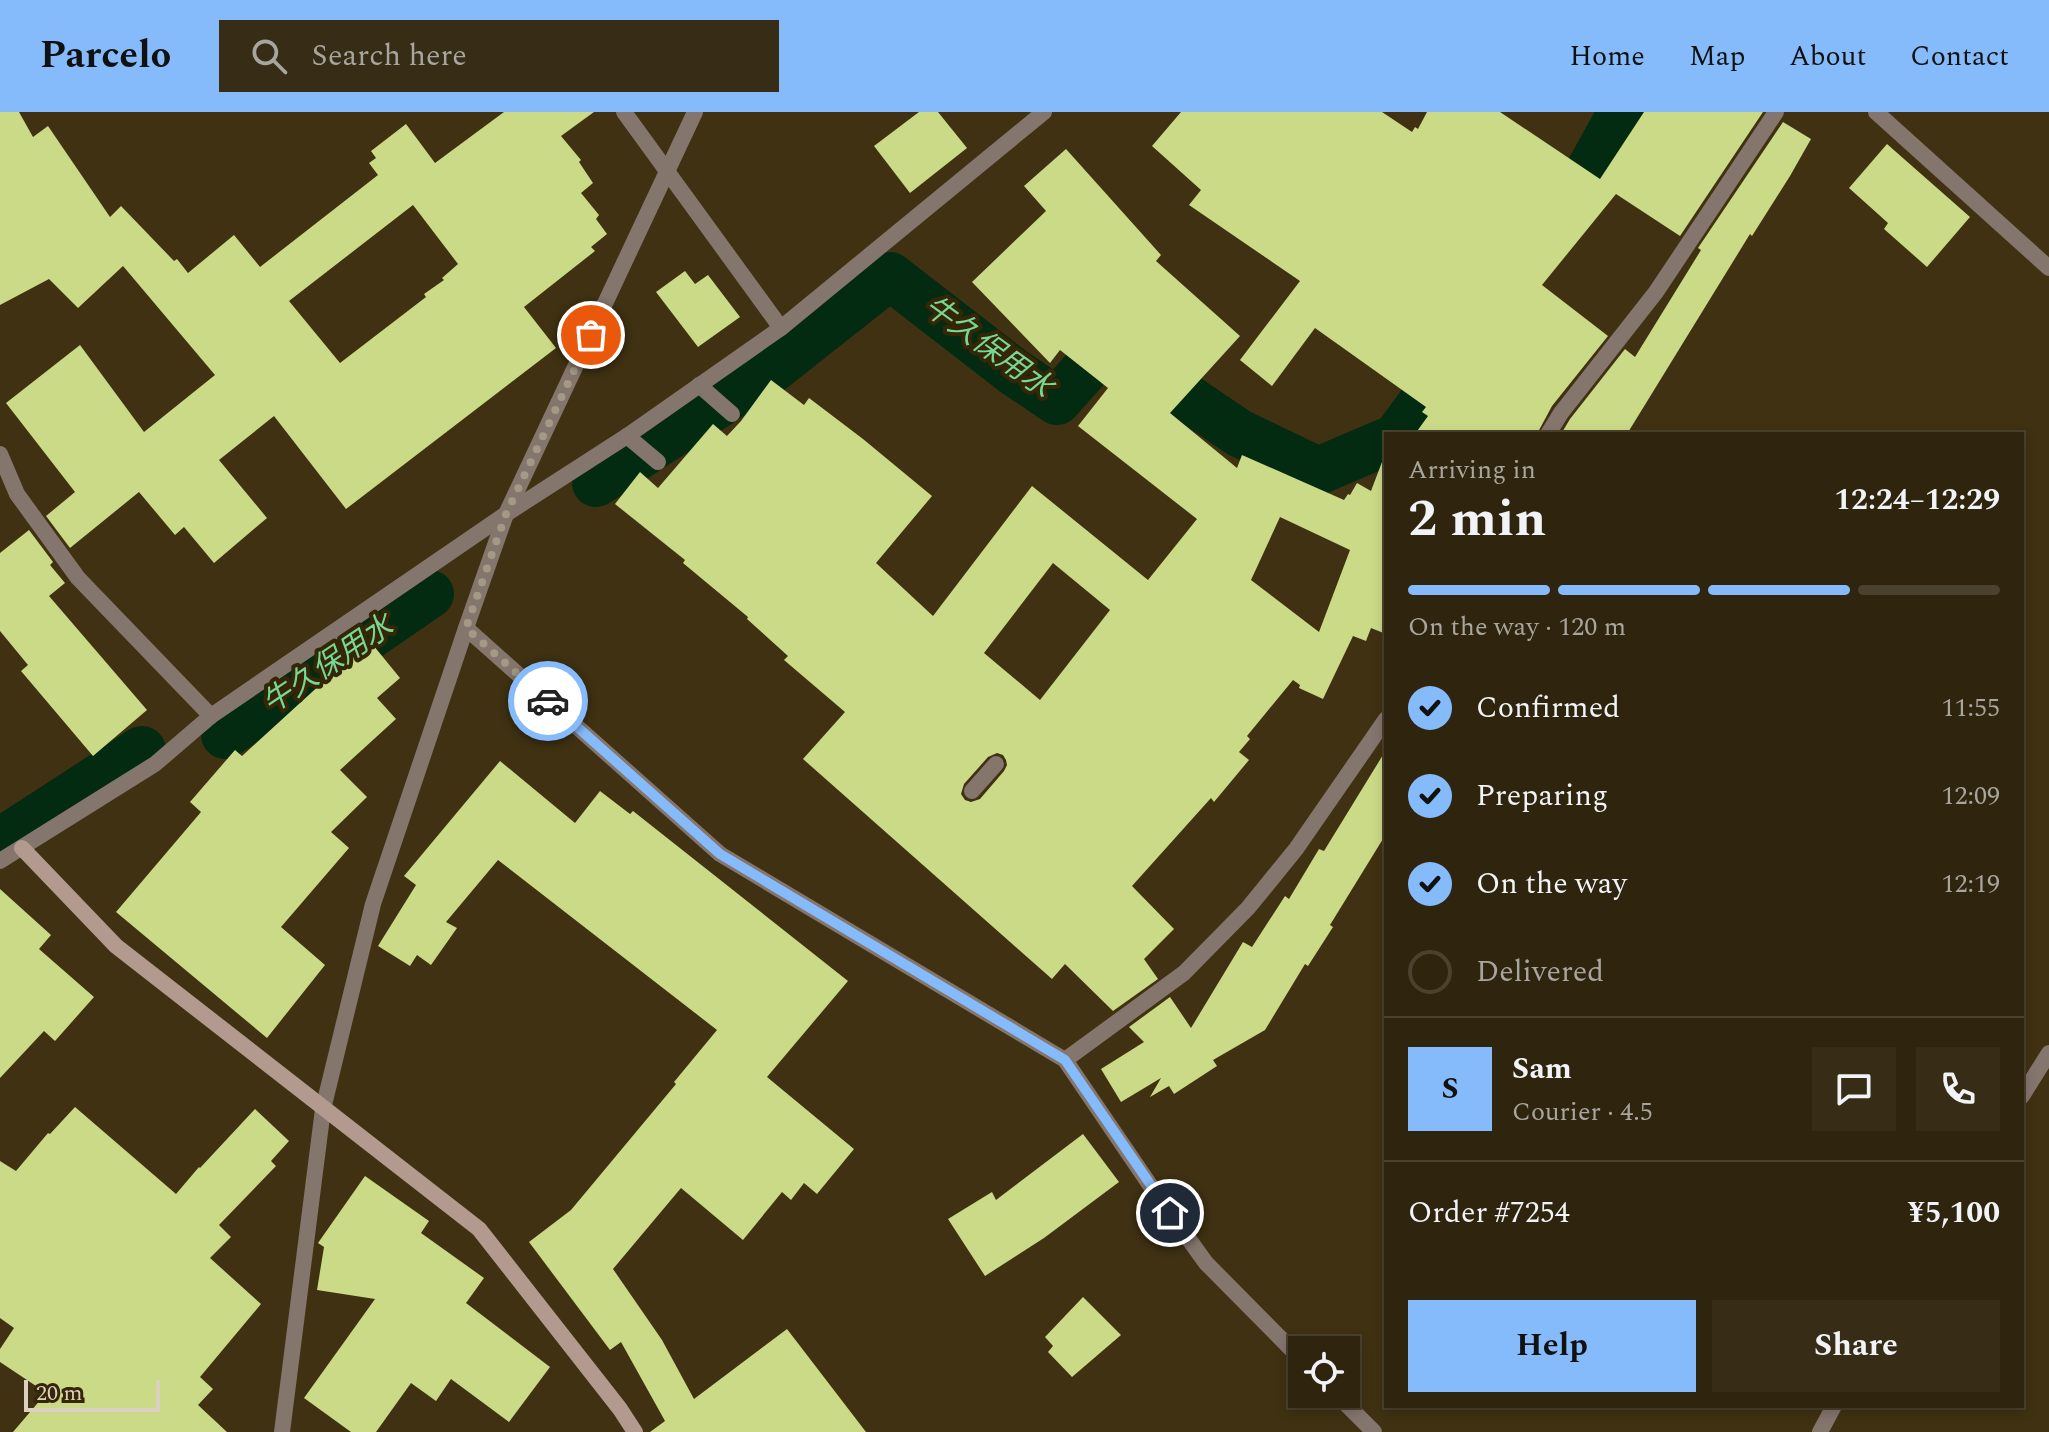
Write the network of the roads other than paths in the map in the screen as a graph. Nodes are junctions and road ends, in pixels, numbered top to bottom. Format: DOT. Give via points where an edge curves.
graph roads {
  1 [pos="624,112"];
  2 [pos="695,112"];
  3 [pos="1044,112"];
  4 [pos="1776,112"];
  5 [pos="1876,112"];
  6 [pos="667,174"];
  7 [pos="2049,268"];
  8 [pos="781,328"];
  9 [pos="702,389"];
  10 [pos="732,414"];
  11 [pos="1549,432"];
  12 [pos="631,439"];
  13 [pos="0,454"];
  14 [pos="658,462"];
  15 [pos="506,514"];
  16 [pos="466,628"];
  17 [pos="211,716"];
  18 [pos="1384,722"];
  19 [pos="996,764"];
  20 [pos="972,791"];
  21 [pos="22,848"];
  22 [pos="0,861"];
  23 [pos="2049,1053"];
  24 [pos="1065,1060"];
  25 [pos="2024,1093"];
  26 [pos="323,1109"];
  27 [pos="1288,1346"];
  28 [pos="1350,1408"];
  29 [pos="1833,1408"];
  30 [pos="282,1432"];
  31 [pos="635,1432"];
  32 [pos="1374,1432"];
  33 [pos="1820,1432"];
  1 -- 6 [label="street"];
  2 -- 6 [label="street"];
  3 -- 8 [label="street"];
  4 -- 11 [label="street" via="1656,292"];
  5 -- 7 [label="street"];
  6 -- 8 [label="street"];
  6 -- 15 [label="street"];
  8 -- 9 [label="street"];
  9 -- 10 [label="street"];
  9 -- 12 [label="street"];
  12 -- 14 [label="street"];
  12 -- 15 [label="street"];
  13 -- 17 [label="street" via="17,494 78,578"];
  15 -- 16 [label="street"];
  15 -- 17 [label="street"];
  16 -- 24 [label="street" via="720,854"];
  16 -- 26 [label="street" via="373,904"];
  17 -- 21 [label="street" via="155,764"];
  18 -- 24 [label="street" via="1248,908 1184,973"];
  19 -- 20 [label="street"];
  21 -- 22 [label="street"];
  21 -- 26 [label="street" via="116,946"];
  23 -- 25 [label="street"];
  24 -- 27 [label="street" via="1206,1263"];
  26 -- 30 [label="street"];
  26 -- 31 [label="street" via="479,1229"];
  28 -- 32 [label="street"];
  29 -- 33 [label="street"];
}
